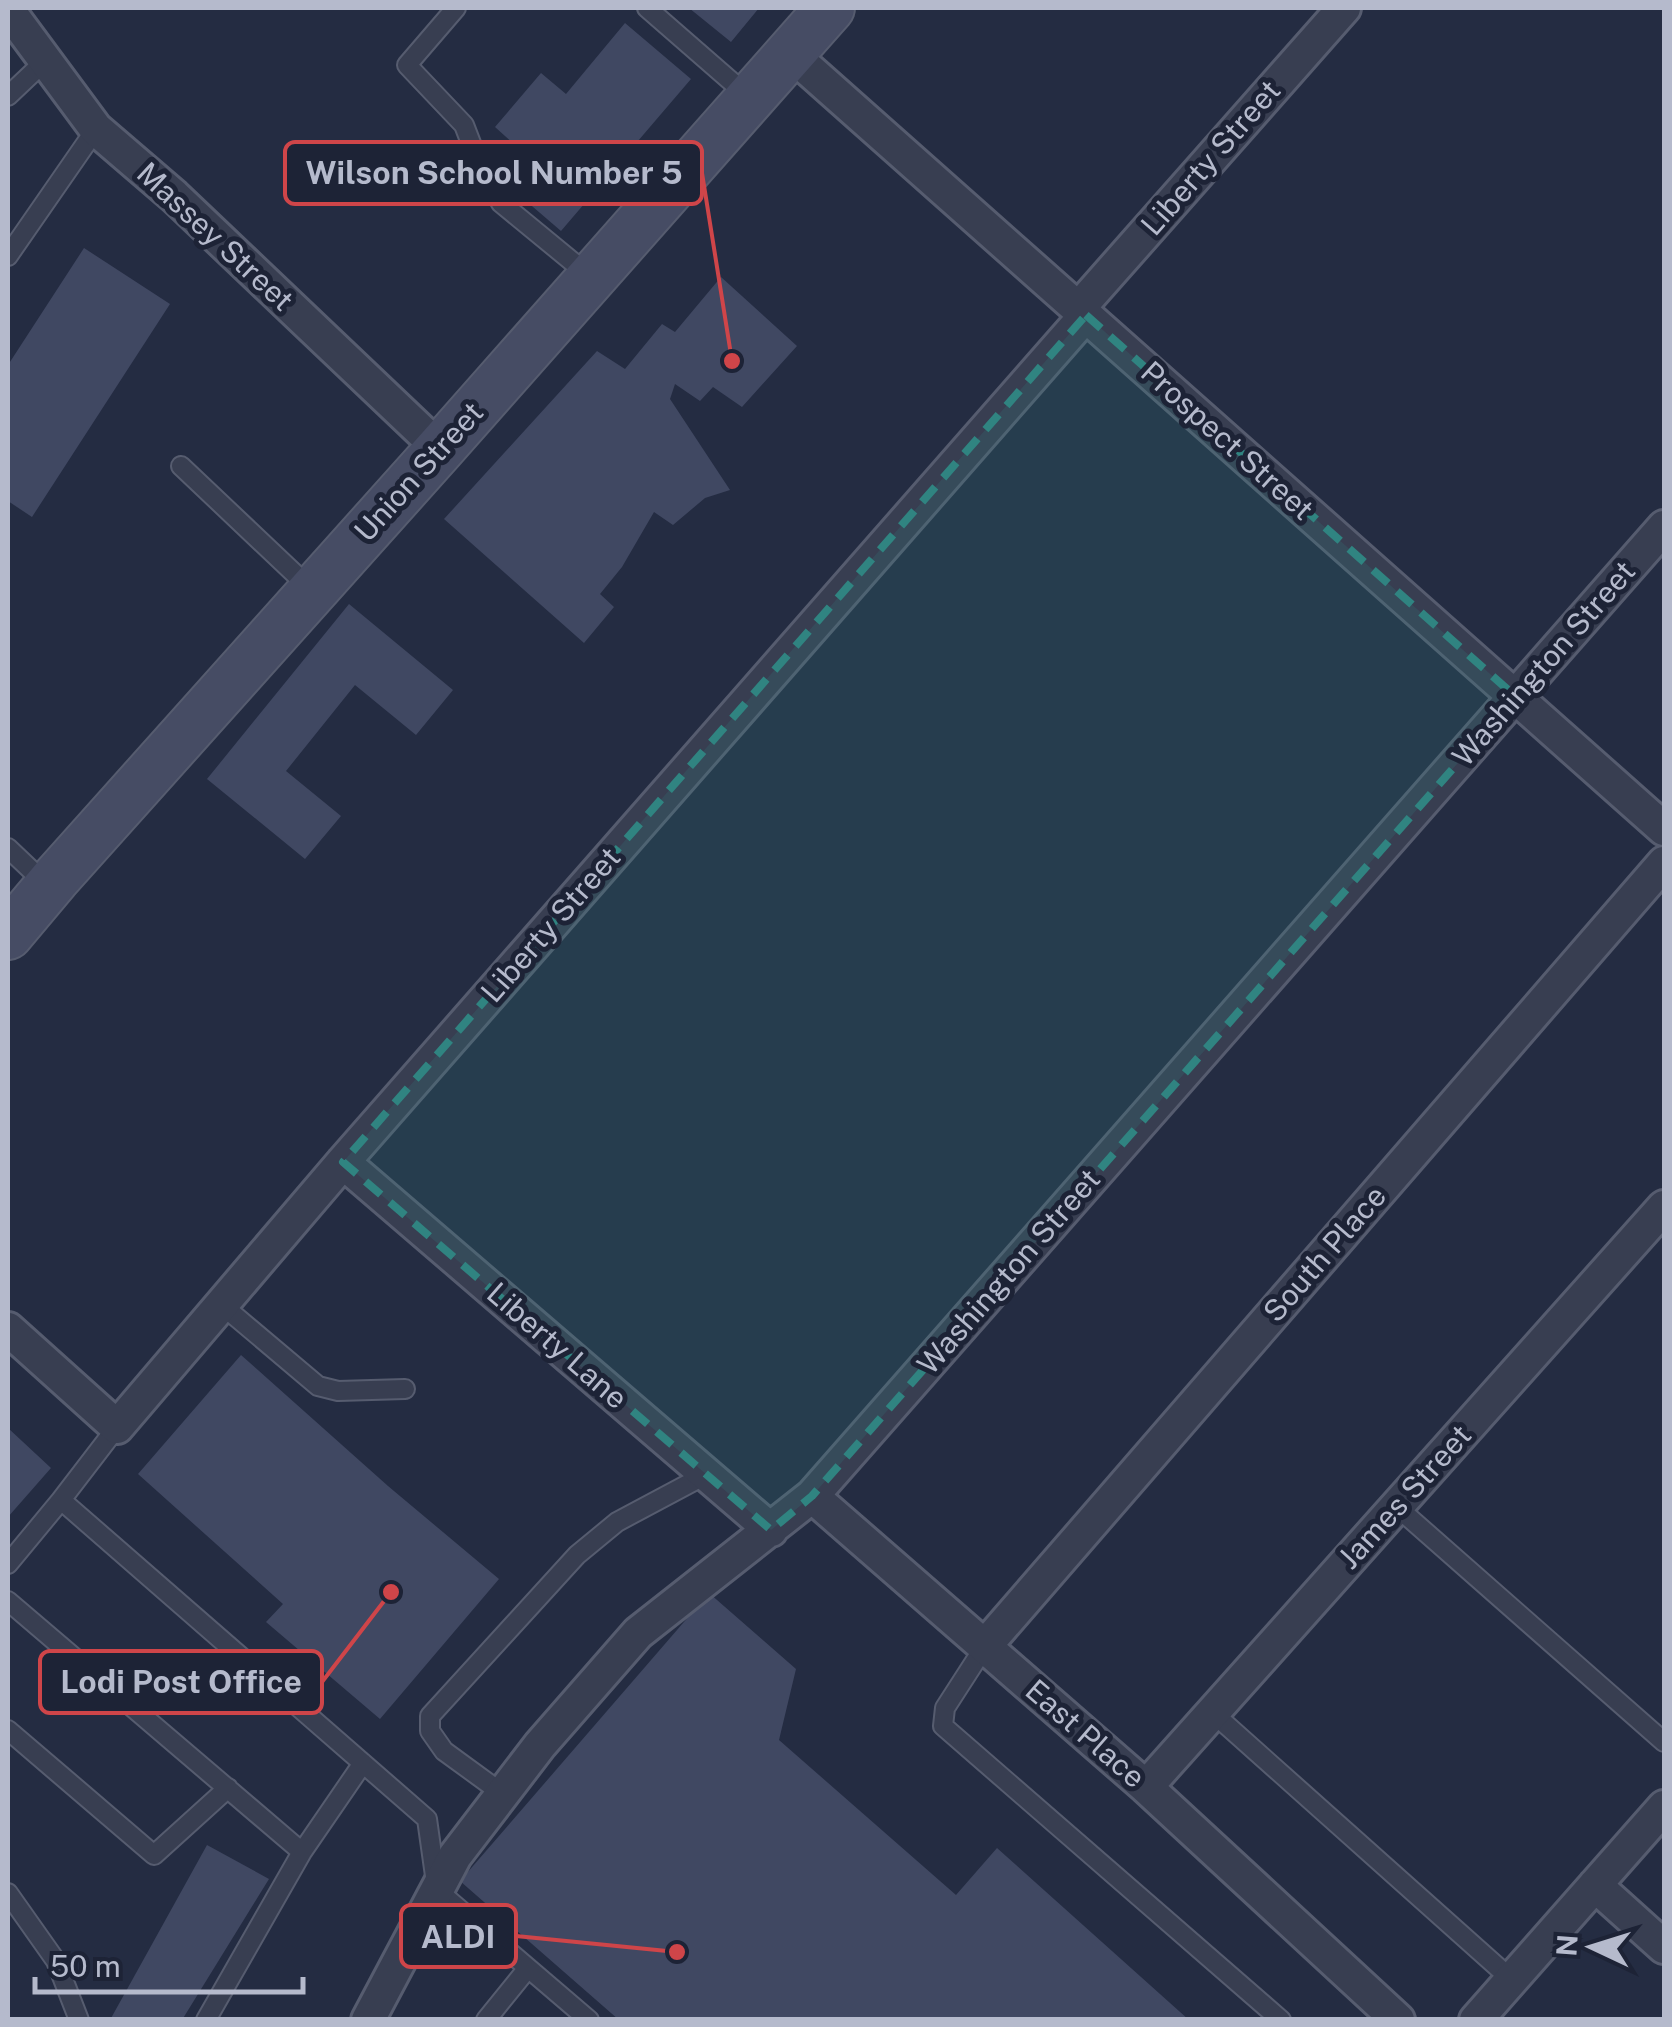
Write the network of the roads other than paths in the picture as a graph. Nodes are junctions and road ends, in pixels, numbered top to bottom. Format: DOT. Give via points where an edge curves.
graph roads {
  1 [pos="456,8"];
  2 [pos="647,8"];
  3 [pos="830,8"];
  4 [pos="1344,8"];
  5 [pos="8,10"];
  6 [pos="789,52"];
  7 [pos="45,61"];
  8 [pos="8,96"];
  9 [pos="750,98"];
  10 [pos="96,129"];
  11 [pos="8,256"];
  12 [pos="592,277"];
  13 [pos="1082,312"];
  14 [pos="440,449"];
  15 [pos="181,466"];
  16 [pos="1664,527"];
  17 [pos="313,591"];
  18 [pos="1516,697"];
  19 [pos="1664,829"];
  20 [pos="8,848"];
  21 [pos="1664,862"];
  22 [pos="49,886"];
  23 [pos="8,935"];
  24 [pos="344,1162"];
  25 [pos="1664,1208"];
  26 [pos="222,1306"];
  27 [pos="8,1329"];
  28 [pos="404,1389"];
  29 [pos="116,1427"];
  30 [pos="707,1474"];
  31 [pos="812,1496"];
  32 [pos="61,1500"];
  33 [pos="1397,1507"];
  34 [pos="772,1530"];
  35 [pos="8,1564"];
  36 [pos="8,1601"];
  37 [pos="985,1646"];
  38 [pos="1213,1713"];
  39 [pos="8,1730"];
  40 [pos="1664,1742"];
  41 [pos="364,1764"];
  42 [pos="228,1788"];
  43 [pos="1146,1788"];
  44 [pos="503,1794"];
  45 [pos="1664,1807"];
  46 [pos="302,1852"];
  47 [pos="1596,1886"];
  48 [pos="437,1890"];
  49 [pos="8,1893"];
  50 [pos="1664,1947"];
  51 [pos="528,1968"];
  52 [pos="1511,1979"];
  53 [pos="79,2020"];
  54 [pos="206,2020"];
  55 [pos="368,2020"];
  56 [pos="486,2020"];
  57 [pos="589,2020"];
  58 [pos="1280,2020"];
  59 [pos="1398,2020"];
  60 [pos="1476,2020"];
  1 -- 12 [label="lane" via="407,66 464,125 501,203"];
  2 -- 9 [label="lane"];
  3 -- 6 [label="street, Union Street"];
  4 -- 13 [label="street, Liberty Street"];
  5 -- 7 [label="street, Massey Street"];
  6 -- 9 [label="street, Union Street"];
  6 -- 13 [label="street, Prospect Street"];
  7 -- 8 [label="lane"];
  7 -- 10 [label="street, Massey Street"];
  9 -- 12 [label="street, Union Street"];
  10 -- 11 [label="lane"];
  10 -- 14 [label="street, Massey Street"];
  12 -- 14 [label="street, Union Street"];
  13 -- 18 [label="street, Prospect Street"];
  13 -- 24 [label="street, Liberty Street"];
  14 -- 17 [label="street, Union Street"];
  15 -- 17 [label="lane"];
  16 -- 18 [label="street, Washington Street"];
  17 -- 22 [label="street, Union Street"];
  18 -- 19 [label="street, Prospect Street"];
  18 -- 31 [label="street, Washington Street"];
  20 -- 22 [label="lane"];
  21 -- 37 [label="street, South Place"];
  22 -- 23 [label="street, Union Street"];
  24 -- 26 [label="street, Liberty Street"];
  24 -- 30 [label="street, Liberty Lane"];
  25 -- 33 [label="street, James Street"];
  26 -- 28 [label="lane" via="318,1386"];
  26 -- 29 [label="street, Liberty Street"];
  27 -- 29 [label="street"];
  29 -- 32 [label="lane"];
  30 -- 34 [label="street, Liberty Lane"];
  30 -- 44 [label="lane" via="617,1522 577,1556 430,1716 430,1732 444,1752"];
  31 -- 34 [label="street, Washington Street"];
  31 -- 37 [label="street, East Place"];
  32 -- 35 [label="lane"];
  32 -- 41 [label="lane"];
  33 -- 38 [label="street, James Street"];
  33 -- 40 [label="lane"];
  34 -- 44 [label="street, Washington Street" via="638,1633"];
  36 -- 42 [label="lane"];
  37 -- 43 [label="street, East Place"];
  37 -- 58 [label="lane" via="945,1708 943,1726"];
  38 -- 43 [label="street, James Street"];
  38 -- 52 [label="lane"];
  39 -- 42 [label="lane" via="154,1855"];
  41 -- 46 [label="lane"];
  41 -- 48 [label="lane" via="427,1819"];
  42 -- 46 [label="lane"];
  43 -- 59 [label="street, East Place"];
  44 -- 48 [label="street, Washington Street"];
  45 -- 47 [label="street"];
  46 -- 54 [label="lane"];
  47 -- 50 [label="street"];
  47 -- 52 [label="street"];
  48 -- 51 [label="lane"];
  48 -- 55 [label="street, Washington Street"];
  49 -- 53 [label="lane" via="56,1961"];
  51 -- 56 [label="lane"];
  51 -- 57 [label="lane"];
  52 -- 60 [label="street"];
}
